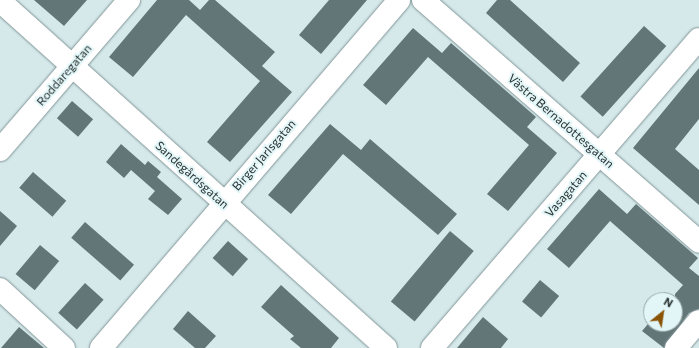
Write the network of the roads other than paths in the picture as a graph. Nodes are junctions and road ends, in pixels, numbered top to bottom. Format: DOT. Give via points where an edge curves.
graph roads {
  1 [pos="129,0"];
  2 [pos="399,0"];
  3 [pos="423,0"];
  4 [pos="0,1"];
  5 [pos="699,39"];
  6 [pos="72,66"];
  7 [pos="4,137"];
  8 [pos="599,155"];
  9 [pos="223,203"];
  10 [pos="699,242"];
  11 [pos="0,289"];
  12 [pos="699,321"];
  13 [pos="64,348"];
  14 [pos="101,348"];
  15 [pos="386,348"];
  16 [pos="432,348"];
  17 [pos="676,348"];
  1 -- 6 [label="street, Roddaregatan"];
  2 -- 9 [label="street, Birger Jarlsgatan"];
  3 -- 8 [label="street, Västra Bernadottesgatan"];
  4 -- 6 [label="street, Sandegårdsgatan"];
  5 -- 8 [label="street, Vasagatan"];
  6 -- 7 [label="street, Roddaregatan"];
  6 -- 9 [label="street, Sandegårdsgatan"];
  8 -- 10 [label="street, Västra Bernadottesgatan"];
  8 -- 16 [label="street, Vasagatan"];
  9 -- 14 [label="street, Birger Jarlsgatan"];
  9 -- 15 [label="street, Sandegårdsgatan"];
  11 -- 13 [label="street"];
  12 -- 17 [label="street"];
}
